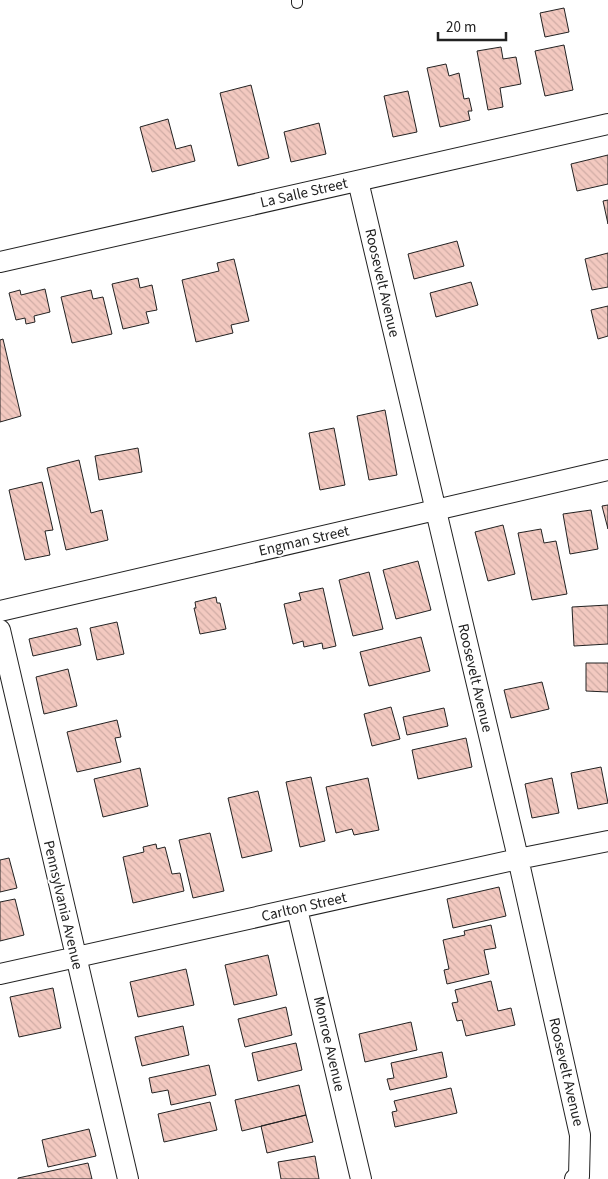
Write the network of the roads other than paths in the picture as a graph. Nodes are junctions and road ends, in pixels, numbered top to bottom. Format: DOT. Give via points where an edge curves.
graph roads {
  1 [pos="608,124"];
  2 [pos="358,181"];
  3 [pos="0,262"];
  4 [pos="608,470"];
  5 [pos="436,511"];
  6 [pos="0,611"];
  7 [pos="0,630"];
  8 [pos="608,841"];
  9 [pos="518,859"];
  10 [pos="297,909"];
  11 [pos="75,957"];
  12 [pos="0,974"];
  13 [pos="577,1178"];
  14 [pos="128,1179"];
  15 [pos="361,1179"];
  1 -- 2 [label="street, La Salle Street"];
  2 -- 3 [label="street, La Salle Street"];
  2 -- 5 [label="street, Roosevelt Avenue"];
  4 -- 5 [label="street, Engman Street"];
  5 -- 6 [label="street, Engman Street"];
  5 -- 9 [label="street, Roosevelt Avenue"];
  7 -- 11 [label="street, Pennsylvania Avenue"];
  8 -- 9 [label="street, Carlton Street"];
  9 -- 10 [label="street, Carlton Street"];
  9 -- 13 [label="street, Roosevelt Avenue" via="580,1135"];
  10 -- 11 [label="street, Carlton Street"];
  10 -- 15 [label="street, Monroe Avenue"];
  11 -- 12 [label="street, Carlton Street"];
  11 -- 14 [label="street, Pennsylvania Avenue"];
}
